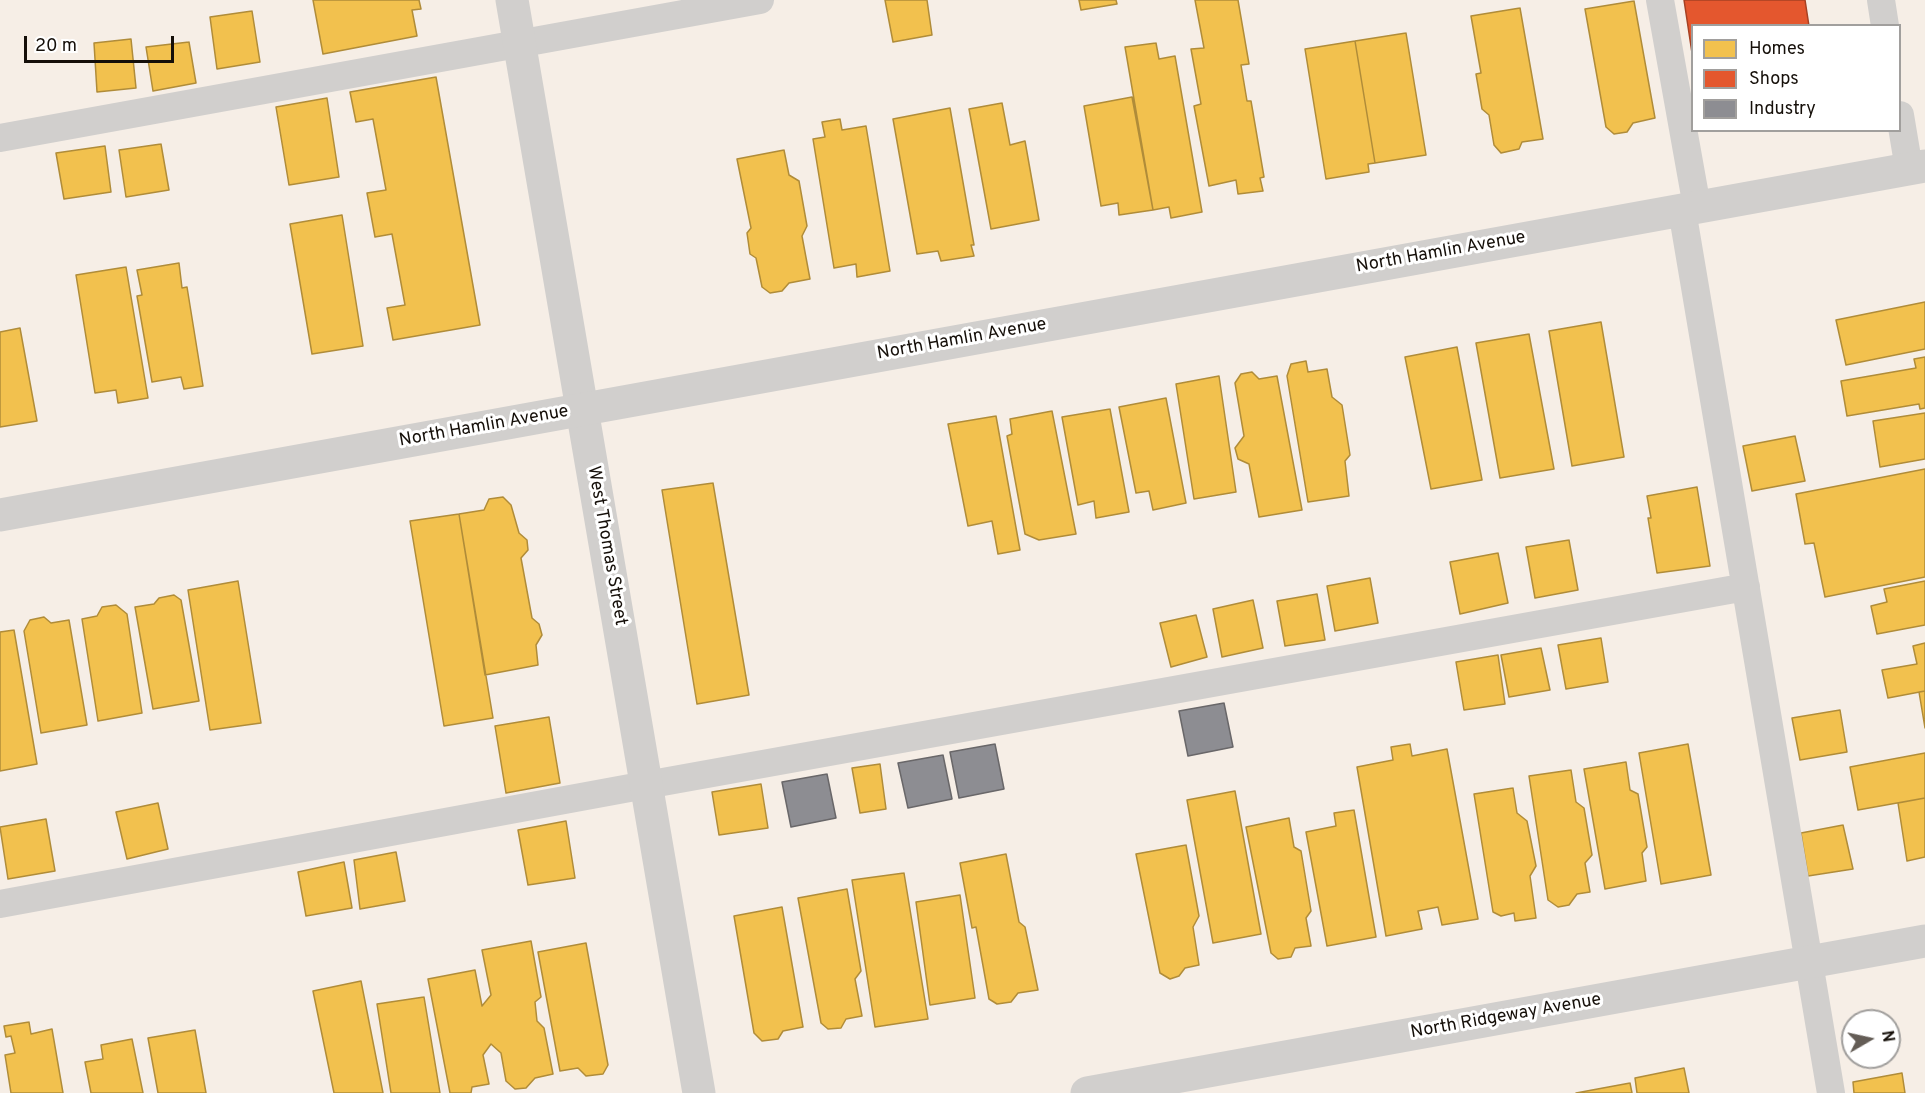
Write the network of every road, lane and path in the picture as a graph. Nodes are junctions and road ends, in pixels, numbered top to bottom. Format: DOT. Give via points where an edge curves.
graph roads {
  1 [pos="512,0"];
  2 [pos="760,0"];
  3 [pos="1660,0"];
  4 [pos="1881,0"];
  5 [pos="1885,24"];
  6 [pos="519,44"];
  7 [pos="1901,121"];
  8 [pos="0,138"];
  9 [pos="1917,167"];
  10 [pos="1690,208"];
  11 [pos="582,409"];
  12 [pos="0,514"];
  13 [pos="1746,587"];
  14 [pos="646,785"];
  15 [pos="0,904"];
  16 [pos="1925,941"];
  17 [pos="1808,962"];
  18 [pos="699,1093"];
  19 [pos="1087,1093"];
  20 [pos="1831,1093"];
  1 -- 6 [label="street, West Thomas Street"];
  2 -- 6 [label="lane"];
  3 -- 10 [label="lane"];
  4 -- 5 [label="lane"];
  6 -- 8 [label="lane"];
  6 -- 11 [label="street, West Thomas Street"];
  7 -- 9 [label="lane"];
  9 -- 10 [label="street, North Hamlin Avenue"];
  10 -- 11 [label="street, North Hamlin Avenue"];
  10 -- 13 [label="lane"];
  11 -- 12 [label="street, North Hamlin Avenue"];
  11 -- 14 [label="street, West Thomas Street"];
  13 -- 14 [label="lane"];
  13 -- 17 [label="lane"];
  14 -- 15 [label="lane"];
  14 -- 18 [label="street, West Thomas Street"];
  16 -- 17 [label="street, North Ridgeway Avenue"];
  17 -- 19 [label="street, North Ridgeway Avenue"];
  17 -- 20 [label="lane"];
}
